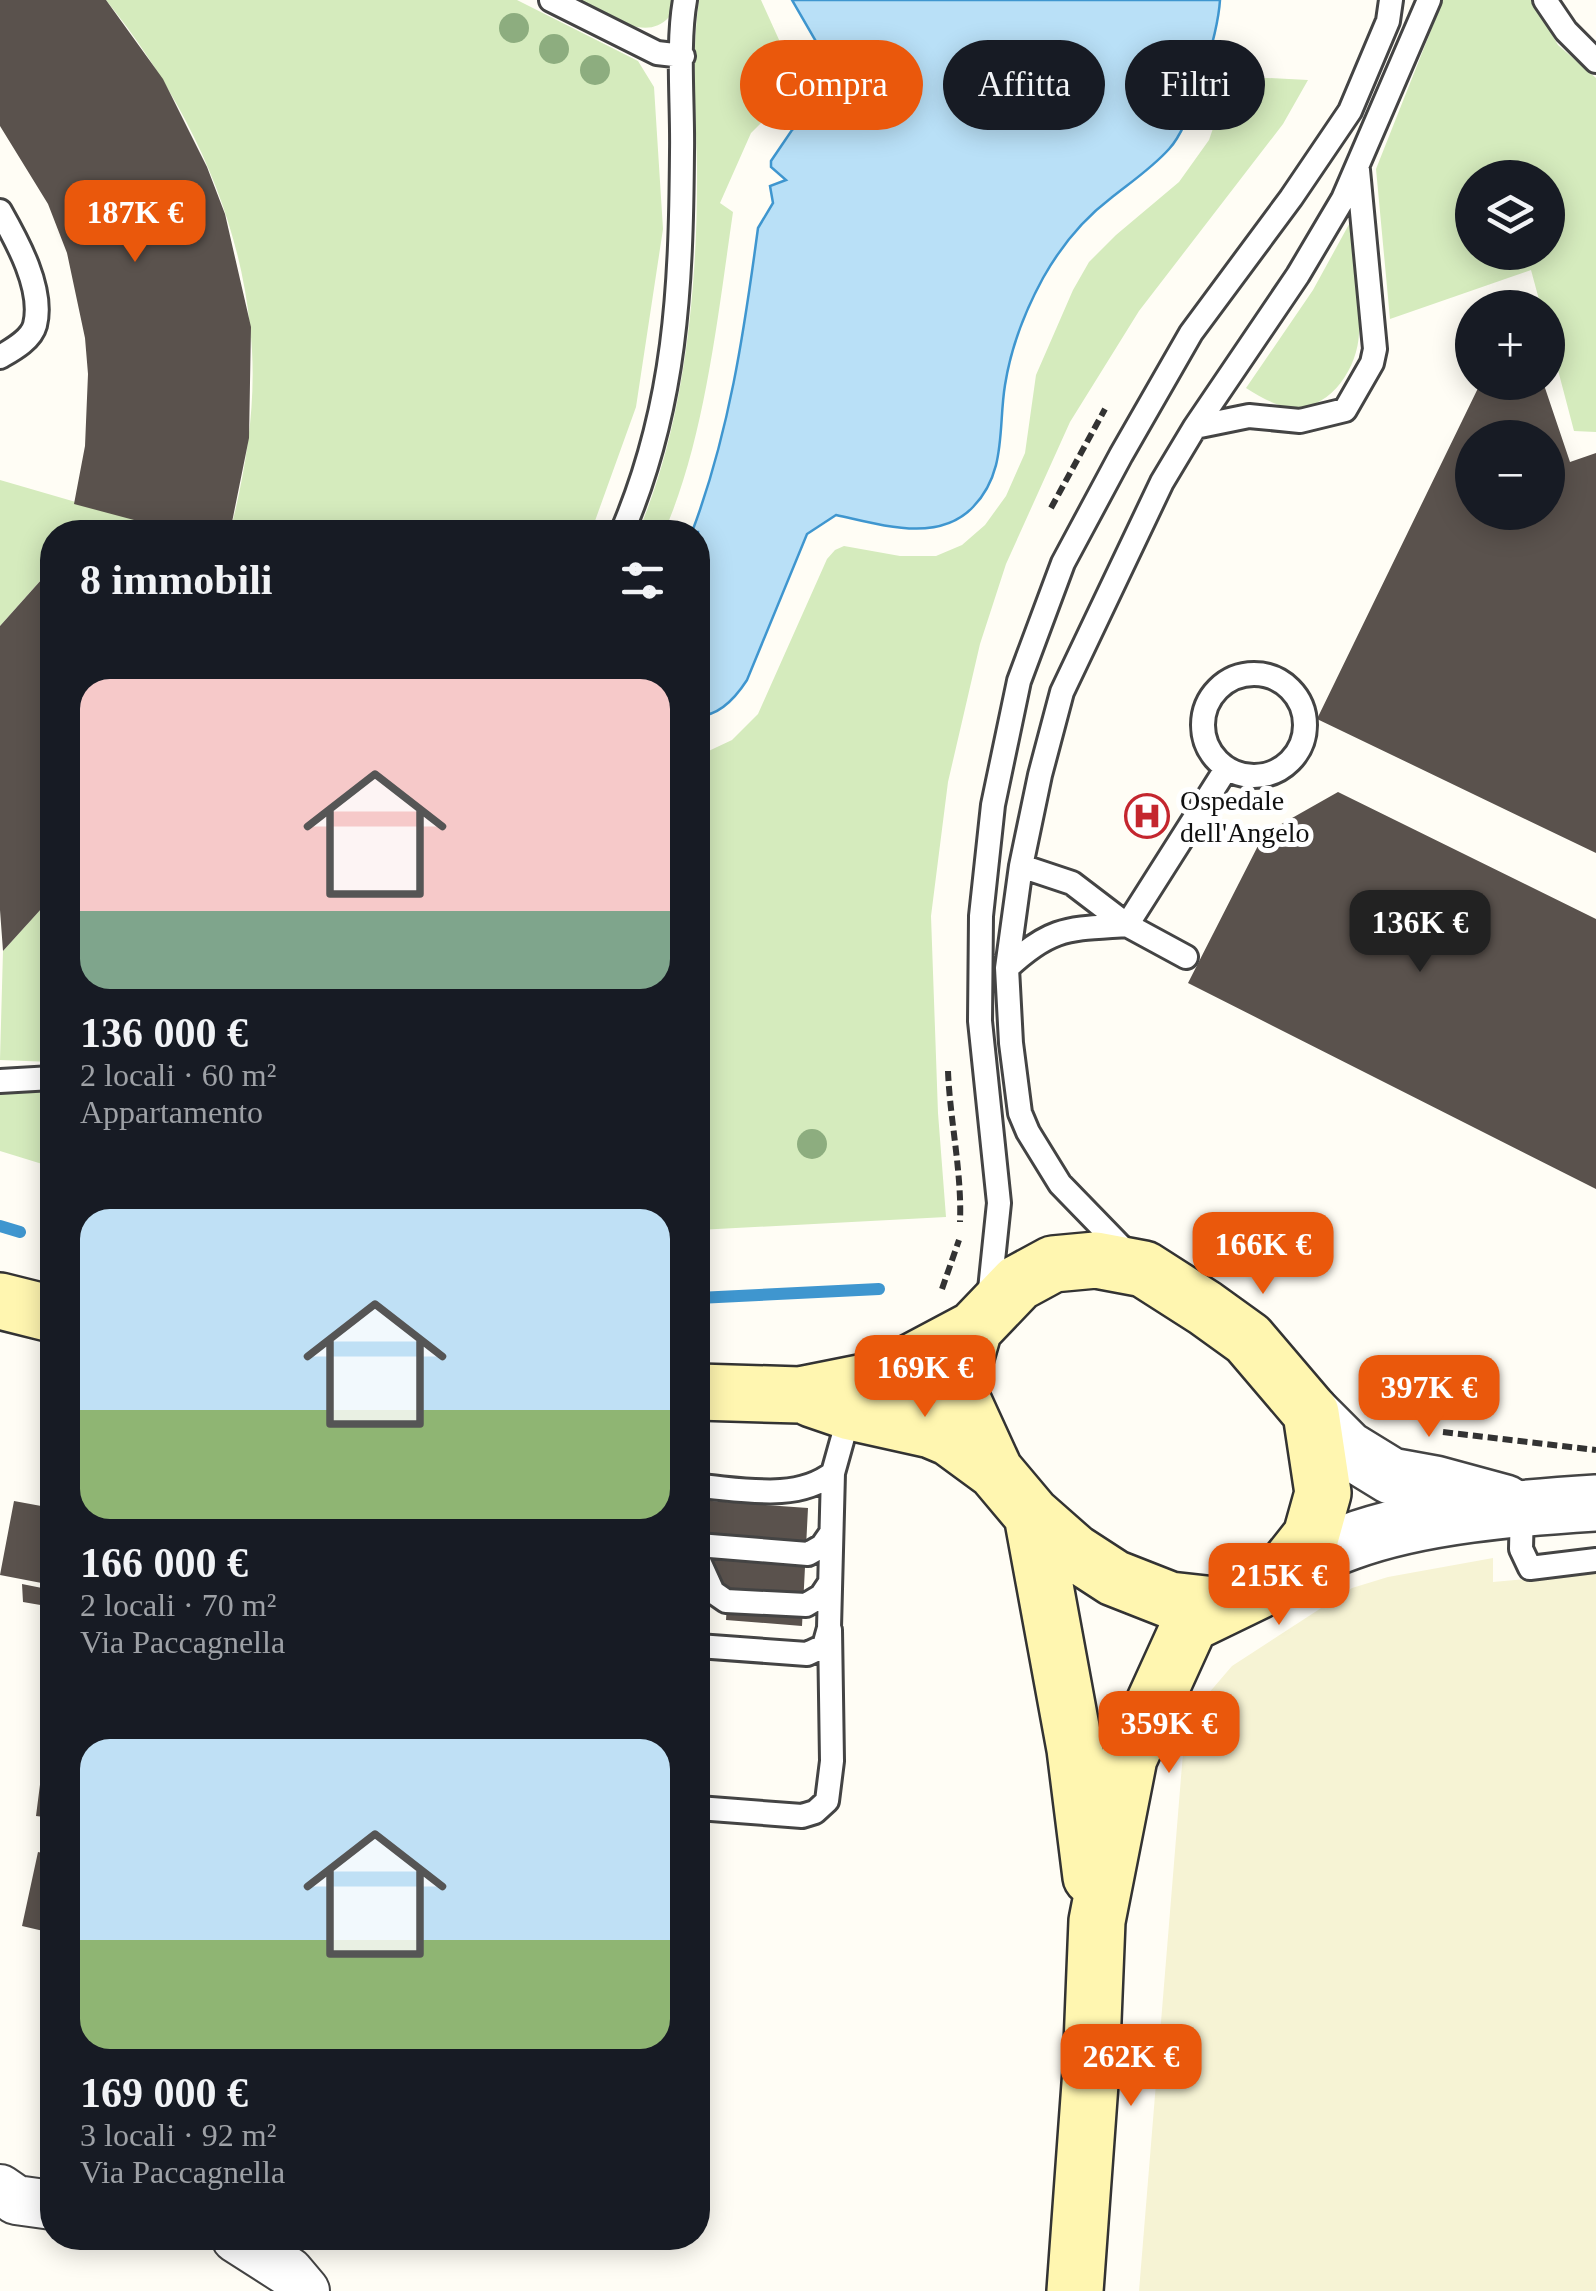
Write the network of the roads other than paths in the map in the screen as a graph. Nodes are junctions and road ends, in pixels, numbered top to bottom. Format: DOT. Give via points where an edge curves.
graph roads {
  1 [pos="551,0"];
  2 [pos="685,0"];
  3 [pos="1391,0"];
  4 [pos="1429,0"];
  5 [pos="1545,0"];
  6 [pos="683,56"];
  7 [pos="1596,61"];
  8 [pos="1357,165"];
  9 [pos="0,211"];
  10 [pos="0,357"];
  11 [pos="1195,427"];
  12 [pos="627,520"];
  13 [pos="1226,770"];
  14 [pos="1020,866"];
  15 [pos="1128,925"];
  16 [pos="1186,957"];
  17 [pos="1007,968"];
  18 [pos="40,1079"];
  19 [pos="0,1081"];
  20 [pos="1144,1269"];
  21 [pos="0,1301"];
  22 [pos="40,1311"];
  23 [pos="965,1314"];
  24 [pos="710,1393"];
  25 [pos="825,1403"];
  26 [pos="1311,1413"];
  27 [pos="994,1471"];
  28 [pos="833,1473"];
  29 [pos="710,1487"];
  30 [pos="1596,1503"];
  31 [pos="1522,1508"];
  32 [pos="1032,1515"];
  33 [pos="831,1533"];
  34 [pos="710,1546"];
  35 [pos="1596,1560"];
  36 [pos="1284,1570"];
  37 [pos="829,1584"];
  38 [pos="710,1585"];
  39 [pos="1224,1606"];
  40 [pos="830,1628"];
  41 [pos="710,1647"];
  42 [pos="710,1809"];
  43 [pos="1097,1921"];
  44 [pos="0,2189"];
  45 [pos="40,2203"];
  46 [pos="255,2250"];
  47 [pos="305,2291"];
  48 [pos="1075,2291"];
  1 -- 6 [label="lane" via="657,53"];
  2 -- 6 [label="lane"];
  3 -- 23 [label="lane" via="1350,111 1190,333 1121,455 1063,562 1019,681 993,804 981,916 980,1021 998,1203"];
  4 -- 8 [label="lane"];
  5 -- 7 [label="lane"];
  6 -- 12 [label="lane" via="678,309 668,383 645,478"];
  8 -- 11 [label="lane" via="1298,276"];
  8 -- 11 [label="lane" via="1375,349 1345,410"];
  9 -- 10 [label="lane" via="29,273 35,325"];
  11 -- 14 [label="lane" via="1062,692"];
  13 -- 13 [label="lane" via="1270,774 1296,755 1304,736 1302,706 1276,678 1240,675 1206,704 1204,741"];
  13 -- 15 [label="lane"];
  14 -- 15 [label="lane" via="1072,883"];
  14 -- 17 [label="lane"];
  15 -- 16 [label="lane"];
  15 -- 17 [label="lane" via="1049,934"];
  17 -- 20 [label="lane" via="1013,1059 1028,1132 1060,1184"];
  18 -- 19 [label="lane"];
  20 -- 23 [label="main road" via="1096,1260 1053,1264"];
  20 -- 26 [label="main road" via="1248,1339"];
  21 -- 22 [label="main road"];
  23 -- 25 [label="main road" via="880,1379"];
  23 -- 27 [label="main road" via="962,1399"];
  24 -- 25 [label="main road"];
  25 -- 27 [label="main road" via="931,1430"];
  25 -- 28 [label="lane"];
  26 -- 31 [label="street" via="1346,1449 1391,1476"];
  26 -- 36 [label="main road" via="1323,1494 1311,1536"];
  27 -- 32 [label="main road"];
  28 -- 29 [label="lane" via="793,1491"];
  28 -- 33 [label="lane"];
  30 -- 31 [label="street"];
  31 -- 35 [label="lane" via="1521,1549 1530,1568"];
  31 -- 36 [label="street" via="1397,1528"];
  32 -- 39 [label="main road" via="1114,1578 1170,1600"];
  32 -- 43 [label="main road"];
  33 -- 34 [label="lane" via="808,1554"];
  33 -- 37 [label="lane"];
  36 -- 39 [label="main road"];
  37 -- 38 [label="lane" via="806,1606 726,1601"];
  37 -- 40 [label="lane"];
  39 -- 43 [label="main road" via="1190,1624 1129,1758"];
  40 -- 41 [label="lane" via="824,1646 808,1654"];
  40 -- 42 [label="lane" via="827,1801 802,1816"];
  43 -- 48 [label="main road"];
  44 -- 45 [label="street"];
  46 -- 47 [label="street"];
}
